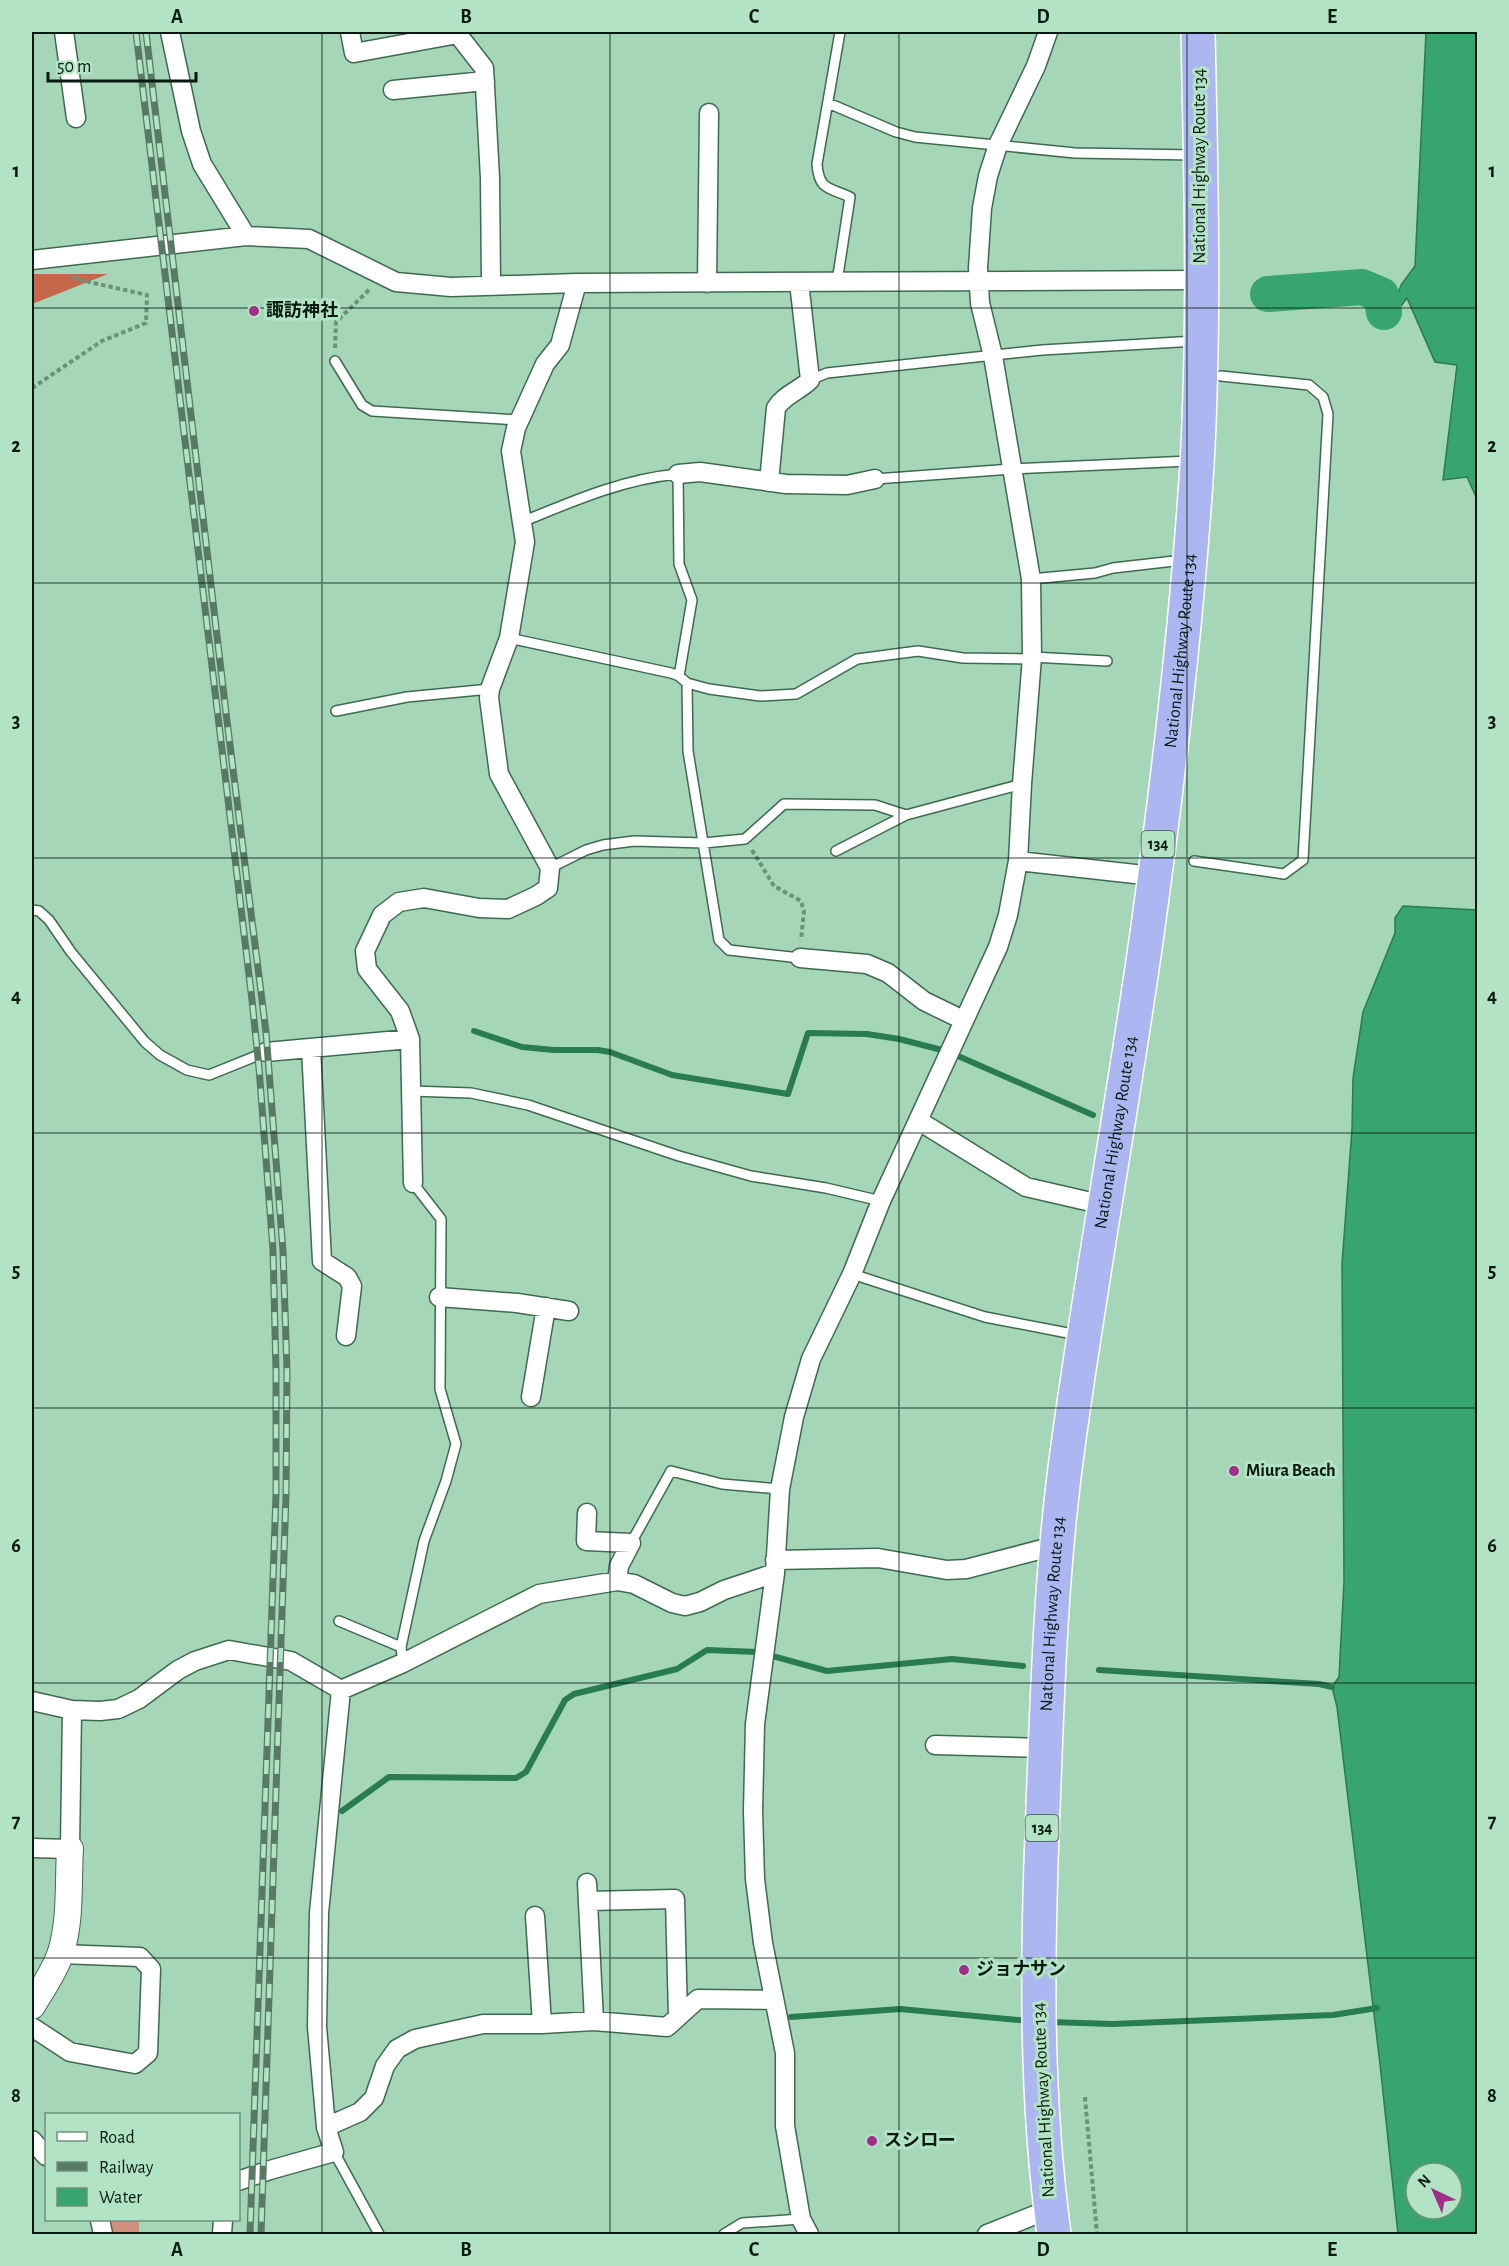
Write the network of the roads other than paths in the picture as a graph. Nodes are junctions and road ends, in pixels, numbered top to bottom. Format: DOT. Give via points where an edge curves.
graph roads {
  1 [pos="64,32"];
  2 [pos="170,32"];
  3 [pos="350,32"];
  4 [pos="840,32"];
  5 [pos="1048,32"];
  6 [pos="1198,32"];
  7 [pos="457,33"];
  8 [pos="485,81"];
  9 [pos="393,90"];
  10 [pos="828,103"];
  11 [pos="709,113"];
  12 [pos="76,118"];
  13 [pos="998,145"];
  14 [pos="1200,155"];
  15 [pos="246,236"];
  16 [pos="32,260"];
  17 [pos="1200,280"];
  18 [pos="977,281"];
  19 [pos="799,282"];
  20 [pos="837,282"];
  21 [pos="577,283"];
  22 [pos="707,283"];
  23 [pos="491,284"];
  24 [pos="1201,340"];
  25 [pos="993,356"];
  26 [pos="335,361"];
  27 [pos="1221,376"];
  28 [pos="810,380"];
  29 [pos="520,420"];
  30 [pos="1197,460"];
  31 [pos="1012,469"];
  32 [pos="678,474"];
  33 [pos="875,479"];
  34 [pos="769,482"];
  35 [pos="521,522"];
  36 [pos="1190,560"];
  37 [pos="1031,579"];
  38 [pos="510,638"];
  39 [pos="1032,658"];
  40 [pos="1107,662"];
  41 [pos="683,679"];
  42 [pos="490,689"];
  43 [pos="336,711"];
  44 [pos="1022,784"];
  45 [pos="906,815"];
  46 [pos="704,843"];
  47 [pos="836,851"];
  48 [pos="1018,861"];
  49 [pos="1194,861"];
  50 [pos="550,868"];
  51 [pos="1153,876"];
  52 [pos="32,910"];
  53 [pos="800,958"];
  54 [pos="963,1020"];
  55 [pos="410,1039"];
  56 [pos="311,1048"];
  57 [pos="266,1052"];
  58 [pos="411,1092"];
  59 [pos="919,1121"];
  60 [pos="413,1183"];
  61 [pos="881,1201"];
  62 [pos="1104,1205"];
  63 [pos="852,1274"];
  64 [pos="439,1297"];
  65 [pos="546,1307"];
  66 [pos="569,1311"];
  67 [pos="346,1336"];
  68 [pos="1085,1336"];
  69 [pos="531,1397"];
  70 [pos="780,1489"];
  71 [pos="587,1513"];
  72 [pos="631,1543"];
  73 [pos="1058,1545"];
  74 [pos="775,1566"];
  75 [pos="617,1581"];
  76 [pos="339,1621"];
  77 [pos="402,1655"];
  78 [pos="341,1690"];
  79 [pos="32,1701"];
  80 [pos="72,1710"];
  81 [pos="935,1745"];
  82 [pos="1046,1748"];
  83 [pos="32,1848"];
  84 [pos="70,1849"];
  85 [pos="535,1916"];
  86 [pos="60,1954"];
  87 [pos="774,2000"];
  88 [pos="32,2006"];
  89 [pos="678,2017"];
  90 [pos="594,2021"];
  91 [pos="542,2024"];
  92 [pos="32,2027"];
  93 [pos="326,2127"];
  94 [pos="32,2140"];
  95 [pos="334,2152"];
  96 [pos="45,2155"];
  97 [pos="240,2180"];
  98 [pos="1052,2222"];
  99 [pos="805,2227"];
  100 [pos="379,2235"];
  101 [pos="724,2235"];
  102 [pos="987,2235"];
  1 -- 12 [label="street"];
  2 -- 15 [label="street" via="202,164"];
  3 -- 7 [label="street" via="354,52"];
  4 -- 10 [label="lane"];
  5 -- 13 [label="street"];
  6 -- 14 [label="highway, National Highway Route 134 / 134"];
  7 -- 8 [label="street" via="484,68"];
  8 -- 9 [label="street"];
  8 -- 23 [label="street"];
  10 -- 13 [label="lane" via="915,137"];
  10 -- 20 [label="lane" via="818,178 822,184 850,197"];
  11 -- 22 [label="street"];
  13 -- 14 [label="lane" via="1075,153"];
  13 -- 18 [label="street" via="982,208"];
  14 -- 17 [label="highway, National Highway Route 134 / 134"];
  15 -- 16 [label="street"];
  15 -- 23 [label="street" via="309,239 396,282 451,287"];
  17 -- 18 [label="street"];
  17 -- 24 [label="highway, National Highway Route 134 / 134"];
  18 -- 20 [label="street"];
  18 -- 25 [label="street"];
  19 -- 20 [label="street"];
  19 -- 22 [label="street"];
  19 -- 28 [label="street"];
  21 -- 22 [label="street"];
  21 -- 23 [label="street"];
  21 -- 29 [label="street" via="560,345 546,364"];
  24 -- 25 [label="lane"];
  24 -- 30 [label="highway, National Highway Route 134 / 134"];
  25 -- 28 [label="lane" via="827,373"];
  25 -- 31 [label="street"];
  26 -- 29 [label="lane" via="362,405 372,411"];
  27 -- 49 [label="lane" via="1309,385 1323,397 1328,414 1303,860 1284,874"];
  28 -- 34 [label="street" via="782,399 776,408"];
  29 -- 35 [label="street" via="511,451"];
  30 -- 31 [label="lane"];
  30 -- 36 [label="highway, National Highway Route 134 / 134"];
  31 -- 33 [label="lane"];
  31 -- 37 [label="street"];
  32 -- 34 [label="street" via="700,472"];
  32 -- 35 [label="lane" via="654,476 594,492"];
  32 -- 41 [label="lane" via="679,564 692,600"];
  33 -- 34 [label="street" via="848,485"];
  35 -- 38 [label="street" via="525,542"];
  36 -- 37 [label="lane"];
  36 -- 51 [label="highway, National Highway Route 134 / 134"];
  37 -- 39 [label="street"];
  38 -- 41 [label="lane"];
  38 -- 42 [label="street"];
  39 -- 40 [label="lane"];
  39 -- 41 [label="lane" via="963,658 918,651 857,659 796,694 760,696 709,688"];
  39 -- 44 [label="street"];
  41 -- 46 [label="lane" via="688,751"];
  42 -- 43 [label="lane" via="407,697"];
  42 -- 50 [label="street" via="499,774"];
  44 -- 45 [label="lane"];
  44 -- 48 [label="street"];
  45 -- 46 [label="lane" via="875,805 784,804 745,839"];
  45 -- 47 [label="lane"];
  46 -- 50 [label="lane" via="633,841 603,845"];
  46 -- 53 [label="lane" via="723,946 729,950"];
  48 -- 51 [label="street"];
  48 -- 54 [label="street" via="998,947"];
  50 -- 55 [label="street" via="548,888 508,909 424,898 399,902 382,915 365,951 367,969 400,1011"];
  51 -- 62 [label="highway, National Highway Route 134 / 134"];
  52 -- 57 [label="lane" via="49,920 145,1042 186,1070 209,1075"];
  53 -- 54 [label="street" via="867,964 888,974 924,1002"];
  54 -- 59 [label="street"];
  55 -- 56 [label="street"];
  55 -- 58 [label="street"];
  56 -- 57 [label="street"];
  56 -- 67 [label="street" via="322,1261 347,1277 352,1286"];
  58 -- 60 [label="street"];
  58 -- 61 [label="lane" via="471,1093 528,1106 751,1176"];
  59 -- 61 [label="street"];
  59 -- 62 [label="street" via="1026,1187"];
  60 -- 64 [label="lane" via="441,1219"];
  61 -- 63 [label="street"];
  62 -- 68 [label="highway, National Highway Route 134 / 134"];
  63 -- 68 [label="lane" via="984,1317"];
  63 -- 70 [label="street" via="811,1359 794,1417"];
  64 -- 65 [label="street"];
  64 -- 77 [label="lane" via="440,1389 456,1444 424,1541"];
  65 -- 66 [label="street"];
  65 -- 69 [label="street"];
  68 -- 73 [label="highway, National Highway Route 134 / 134" via="1067,1449"];
  70 -- 72 [label="lane" via="722,1484 671,1471"];
  70 -- 74 [label="street"];
  71 -- 72 [label="street" via="586,1541"];
  72 -- 75 [label="street" via="619,1566"];
  73 -- 74 [label="street" via="966,1569 878,1558"];
  73 -- 82 [label="highway, National Highway Route 134 / 134"];
  74 -- 75 [label="street" via="685,1606"];
  74 -- 87 [label="street" via="755,1724 753,1811 755,1879"];
  75 -- 77 [label="street" via="539,1594"];
  76 -- 77 [label="lane"];
  77 -- 78 [label="street"];
  78 -- 80 [label="street" via="291,1660 229,1650 178,1670 139,1699 118,1709"];
  78 -- 93 [label="street" via="319,1913 318,2027"];
  79 -- 80 [label="street"];
  80 -- 84 [label="street"];
  81 -- 82 [label="street"];
  82 -- 98 [label="highway, National Highway Route 134 / 134" via="1038,2005 1042,2118"];
  83 -- 84 [label="street"];
  84 -- 86 [label="street" via="67,1928"];
  85 -- 91 [label="street"];
  86 -- 88 [label="street"];
  86 -- 92 [label="street" via="140,1957 151,1969 148,2053 135,2064 70,2052"];
  87 -- 89 [label="street" via="698,1999"];
  87 -- 99 [label="street" via="785,2053 785,2126"];
  89 -- 90 [label="street" via="667,2027"];
  89 -- 90 [label="street" via="675,1899 588,1892"];
  90 -- 91 [label="street"];
  91 -- 93 [label="street" via="483,2024 415,2039 397,2049 385,2066 374,2098 360,2112"];
  93 -- 95 [label="street"];
  94 -- 96 [label="street"];
  95 -- 97 [label="street"];
  95 -- 100 [label="lane"];
  98 -- 102 [label="street"];
  99 -- 101 [label="lane" via="742,2223"];
}
